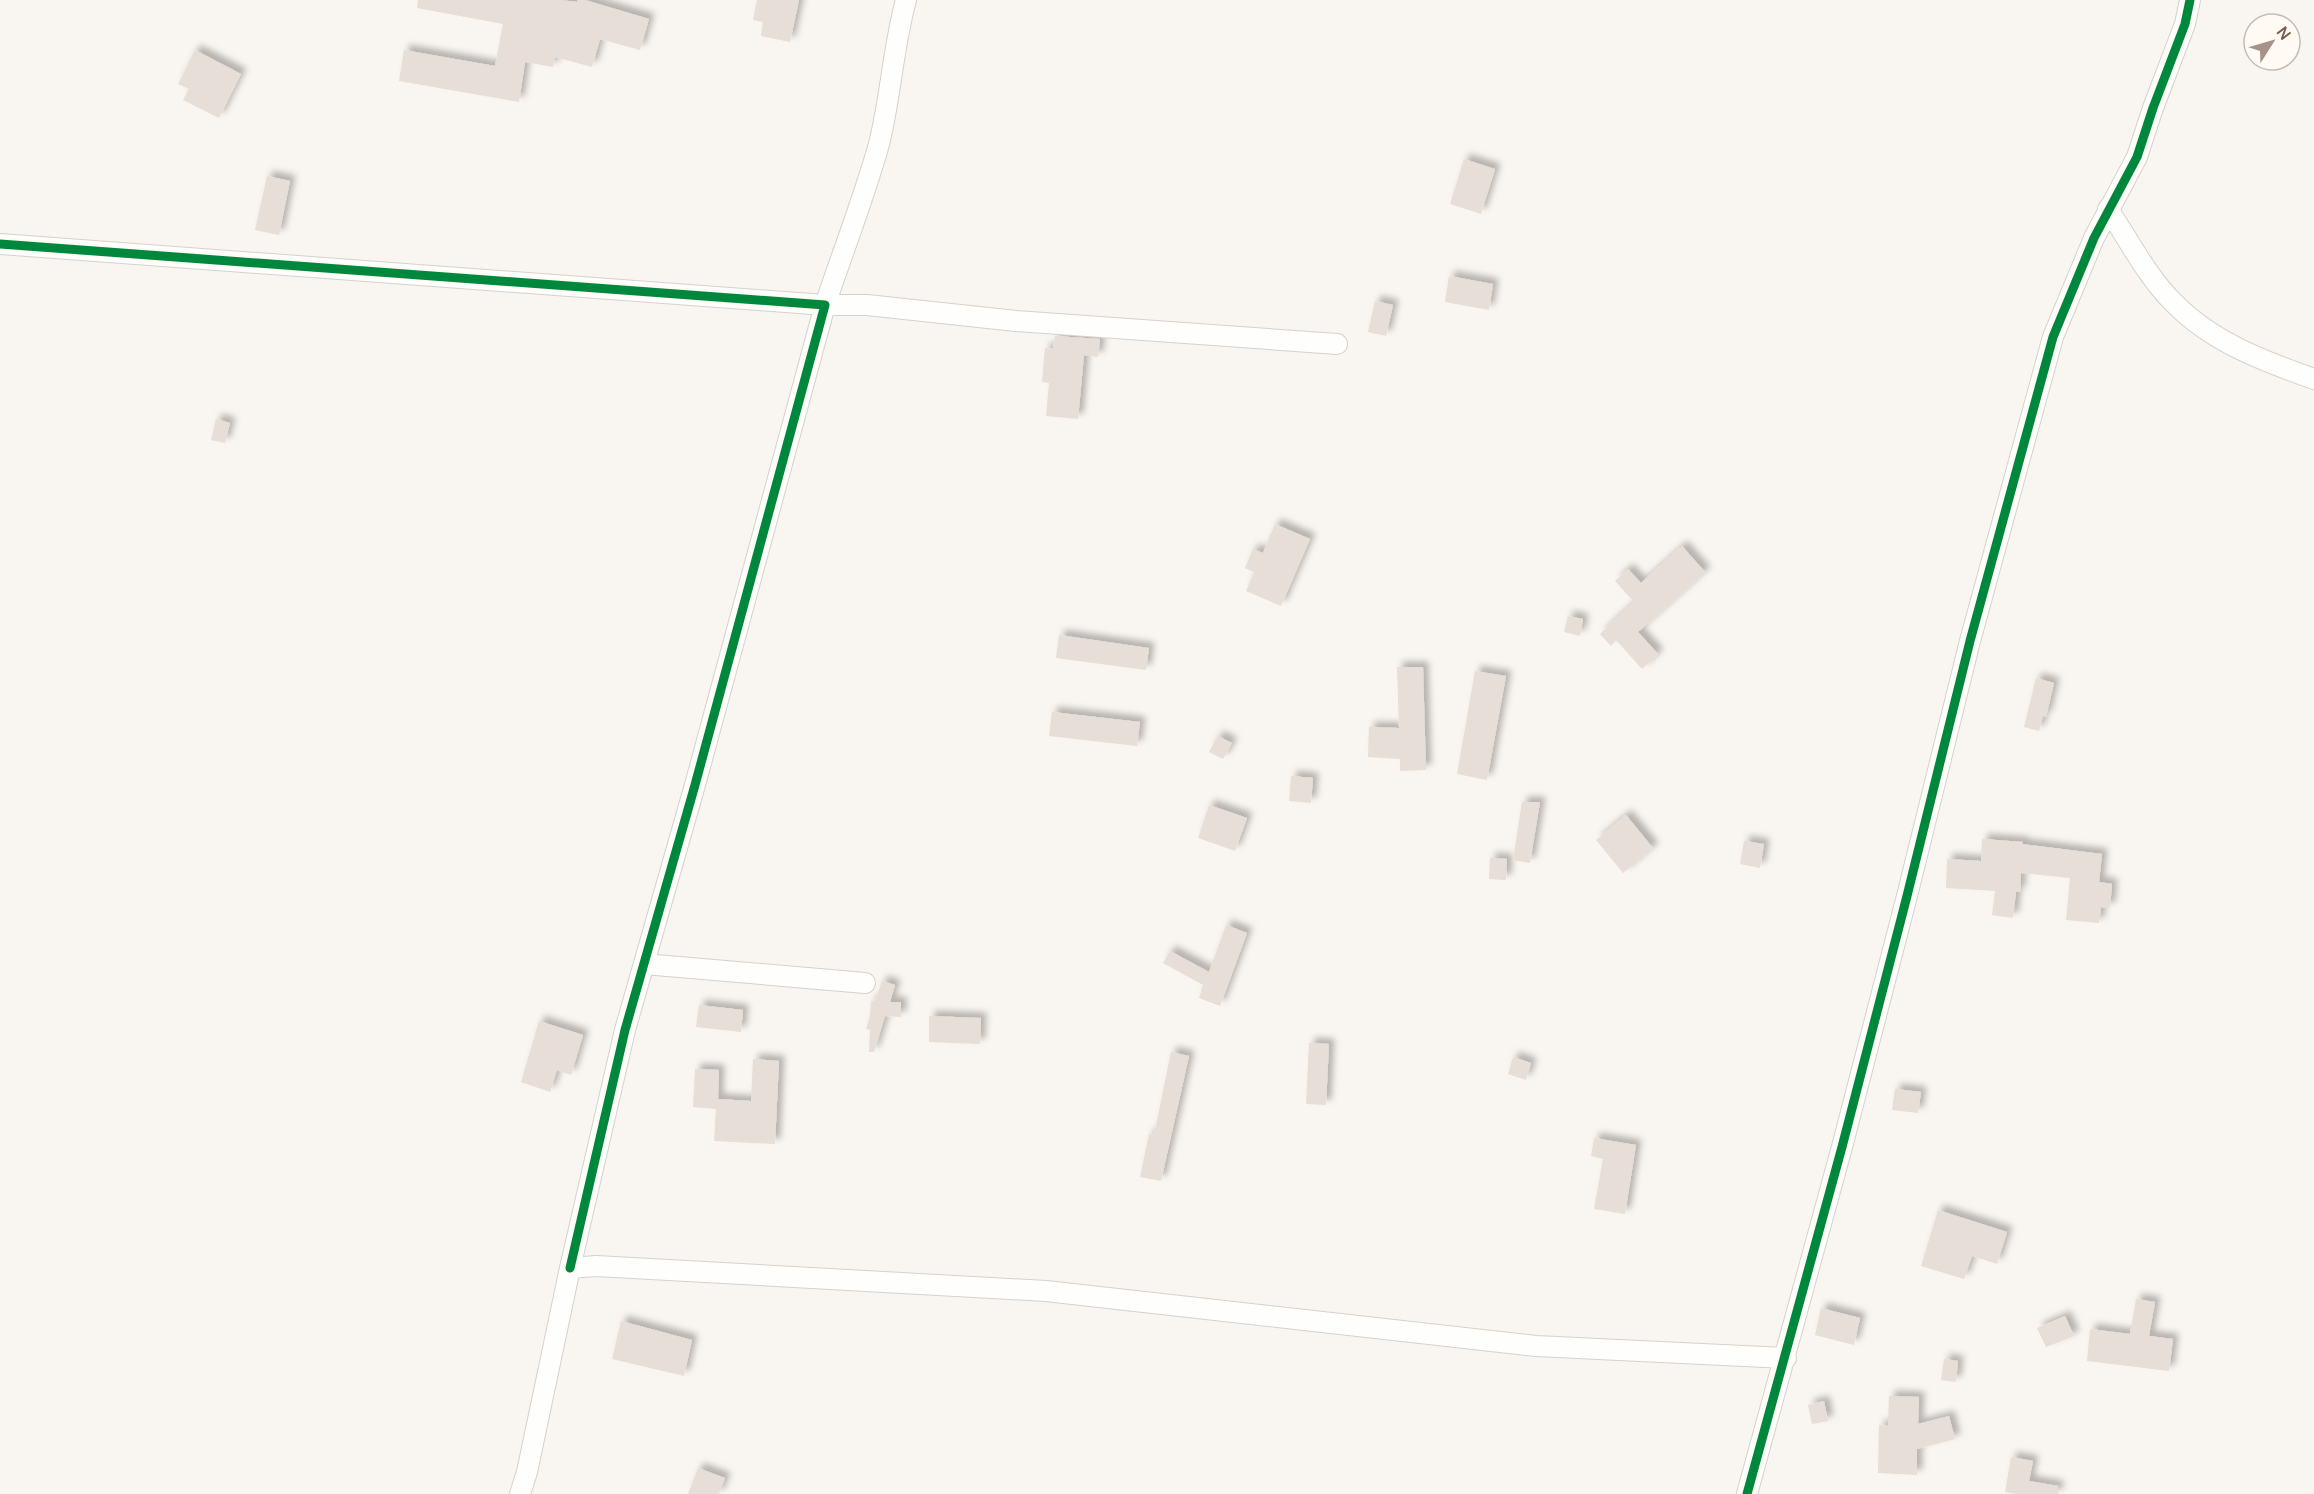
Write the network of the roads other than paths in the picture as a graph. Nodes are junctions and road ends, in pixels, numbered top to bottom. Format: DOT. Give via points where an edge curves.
graph roads {
  1 [pos="906,0"];
  2 [pos="2190,0"];
  3 [pos="2108,209"];
  4 [pos="0,244"];
  5 [pos="825,304"];
  6 [pos="1337,344"];
  7 [pos="2314,379"];
  8 [pos="644,964"];
  9 [pos="865,982"];
  10 [pos="570,1268"];
  11 [pos="1786,1358"];
  12 [pos="520,1494"];
  13 [pos="1748,1494"];
  1 -- 5 [label="street" via="878,145"];
  2 -- 3 [label="street" via="2137,157"];
  3 -- 7 [label="street" via="2162,291 2198,324 2227,344"];
  3 -- 11 [label="street" via="2053,337 1970,641"];
  4 -- 5 [label="street"];
  5 -- 6 [label="street"];
  5 -- 8 [label="street"];
  8 -- 9 [label="street"];
  8 -- 10 [label="street"];
  10 -- 11 [label="street" via="596,1266 1046,1291 1536,1346"];
  10 -- 12 [label="street"];
  11 -- 13 [label="street"];
}
